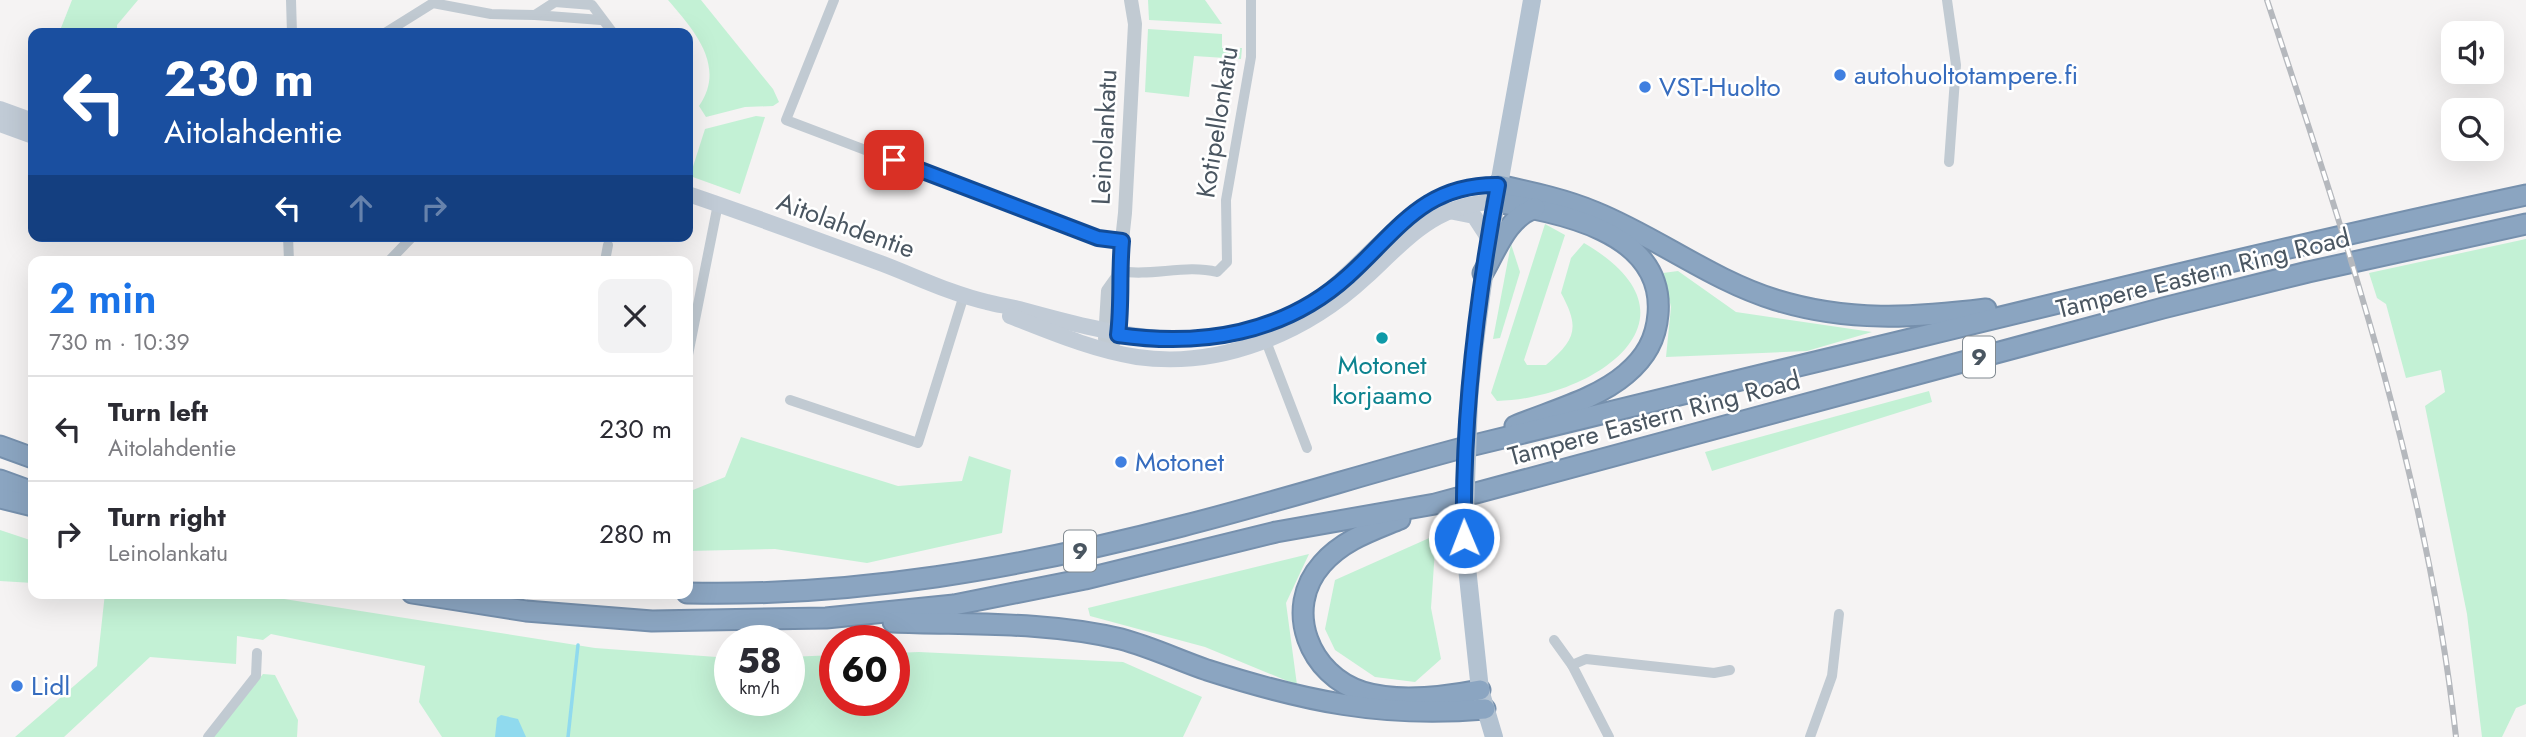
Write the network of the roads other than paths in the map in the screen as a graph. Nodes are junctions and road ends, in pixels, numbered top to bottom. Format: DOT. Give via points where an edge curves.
graph roads {
  1 [pos="291,0"];
  2 [pos="834,0"];
  3 [pos="1131,0"];
  4 [pos="1251,0"];
  5 [pos="1532,0"];
  6 [pos="1947,0"];
  7 [pos="292,28"];
  8 [pos="393,28"];
  9 [pos="608,28"];
  10 [pos="0,109"];
  11 [pos="28,119"];
  12 [pos="0,124"];
  13 [pos="28,134"];
  14 [pos="1949,162"];
  15 [pos="1496,193"];
  16 [pos="2526,195"];
  17 [pos="693,196"];
  18 [pos="718,204"];
  19 [pos="1535,208"];
  20 [pos="1447,211"];
  21 [pos="2526,224"];
  22 [pos="1489,239"];
  23 [pos="1122,241"];
  24 [pos="406,242"];
  25 [pos="608,245"];
  26 [pos="394,256"];
  27 [pos="606,256"];
  28 [pos="1483,273"];
  29 [pos="1118,274"];
  30 [pos="964,295"];
  31 [pos="987,302"];
  32 [pos="2057,303"];
  33 [pos="693,330"];
  34 [pos="1111,334"];
  35 [pos="1263,334"];
  36 [pos="1108,350"];
  37 [pos="790,400"];
  38 [pos="2,446"];
  39 [pos="1307,448"];
  40 [pos="1463,448"];
  41 [pos="28,456"];
  42 [pos="0,480"];
  43 [pos="28,490"];
  44 [pos="0,498"];
  45 [pos="1435,504"];
  46 [pos="28,505"];
  47 [pos="693,593"];
  48 [pos="450,599"];
  49 [pos="1839,614"];
  50 [pos="825,618"];
  51 [pos="1554,640"];
  52 [pos="257,653"];
  53 [pos="1572,666"];
  54 [pos="1730,670"];
  55 [pos="1482,700"];
  56 [pos="208,737"];
  57 [pos="1494,737"];
  58 [pos="1609,737"];
  59 [pos="1810,737"];
  1 -- 7 [label="street"];
  2 -- 23 [label="street" via="786,120 1098,238"];
  3 -- 23 [label="street, Leinolankatu" via="1135,24"];
  4 -- 29 [label="street, Kotipellonkatu" via="1251,57 1226,200 1227,262 1217,272"];
  5 -- 15 [label="main road"];
  6 -- 14 [label="street" via="1956,65"];
  8 -- 9 [label="street" via="433,3 491,14 601,20"];
  10 -- 11 [label="main road"];
  12 -- 13 [label="main road"];
  15 -- 19 [label="highway"];
  15 -- 20 [label="main road, Aitolahdentie"];
  15 -- 22 [label="main road"];
  15 -- 32 [label="highway" via="1594,211 1730,282 1829,313 1918,318"];
  15 -- 35 [label="main road, Aitolahdentie" via="1448,193 1418,208 1346,278"];
  16 -- 32 [label="highway, Tampere Eastern Ring Road / 9"];
  17 -- 18 [label="main road, Aitolahdentie"];
  18 -- 30 [label="main road, Aitolahdentie"];
  18 -- 33 [label="street"];
  19 -- 28 [label="highway" via="1511,224"];
  19 -- 40 [label="highway" via="1617,238 1643,260 1658,296 1654,340 1636,365 1610,385"];
  20 -- 22 [label="main road" via="1474,216"];
  20 -- 35 [label="main road, Aitolahdentie" via="1405,238 1330,307"];
  21 -- 45 [label="highway, Tampere Eastern Ring Road / 9" via="2163,308"];
  22 -- 28 [label="main road"];
  23 -- 29 [label="street, Leinolankatu"];
  24 -- 26 [label="street"];
  25 -- 27 [label="street"];
  28 -- 55 [label="main road, bridge" via="1469,401 1464,538"];
  29 -- 34 [label="street, Leinolankatu" via="1122,291"];
  30 -- 31 [label="main road, Aitolahdentie"];
  30 -- 37 [label="street" via="918,443"];
  31 -- 34 [label="main road, Aitolahdentie"];
  31 -- 36 [label="main road, Aitolahdentie" via="1010,316"];
  32 -- 40 [label="highway, Tampere Eastern Ring Road / 9"];
  34 -- 35 [label="main road, Aitolahdentie" via="1166,340"];
  34 -- 36 [label="street, Leinolankatu"];
  35 -- 36 [label="main road, Aitolahdentie" via="1194,356 1137,357"];
  35 -- 39 [label="street"];
  38 -- 41 [label="highway"];
  40 -- 47 [label="highway, Tampere Eastern Ring Road / 9" via="1184,526 1009,566 850,589"];
  42 -- 43 [label="highway"];
  44 -- 46 [label="highway"];
  45 -- 50 [label="highway, Tampere Eastern Ring Road / 9" via="1276,532 954,605"];
  45 -- 55 [label="highway" via="1352,540 1322,565 1307,592 1306,638 1331,676 1365,693"];
  48 -- 50 [label="highway, Tampere Eastern Ring Road / 9" via="640,621"];
  49 -- 59 [label="street" via="1832,676"];
  50 -- 55 [label="highway" via="1053,628 1122,640 1236,678 1352,708 1427,713"];
  51 -- 53 [label="street"];
  52 -- 56 [label="street" via="256,676"];
  53 -- 54 [label="street" via="1586,659 1714,673"];
  53 -- 58 [label="street"];
  55 -- 57 [label="main road"];
}
